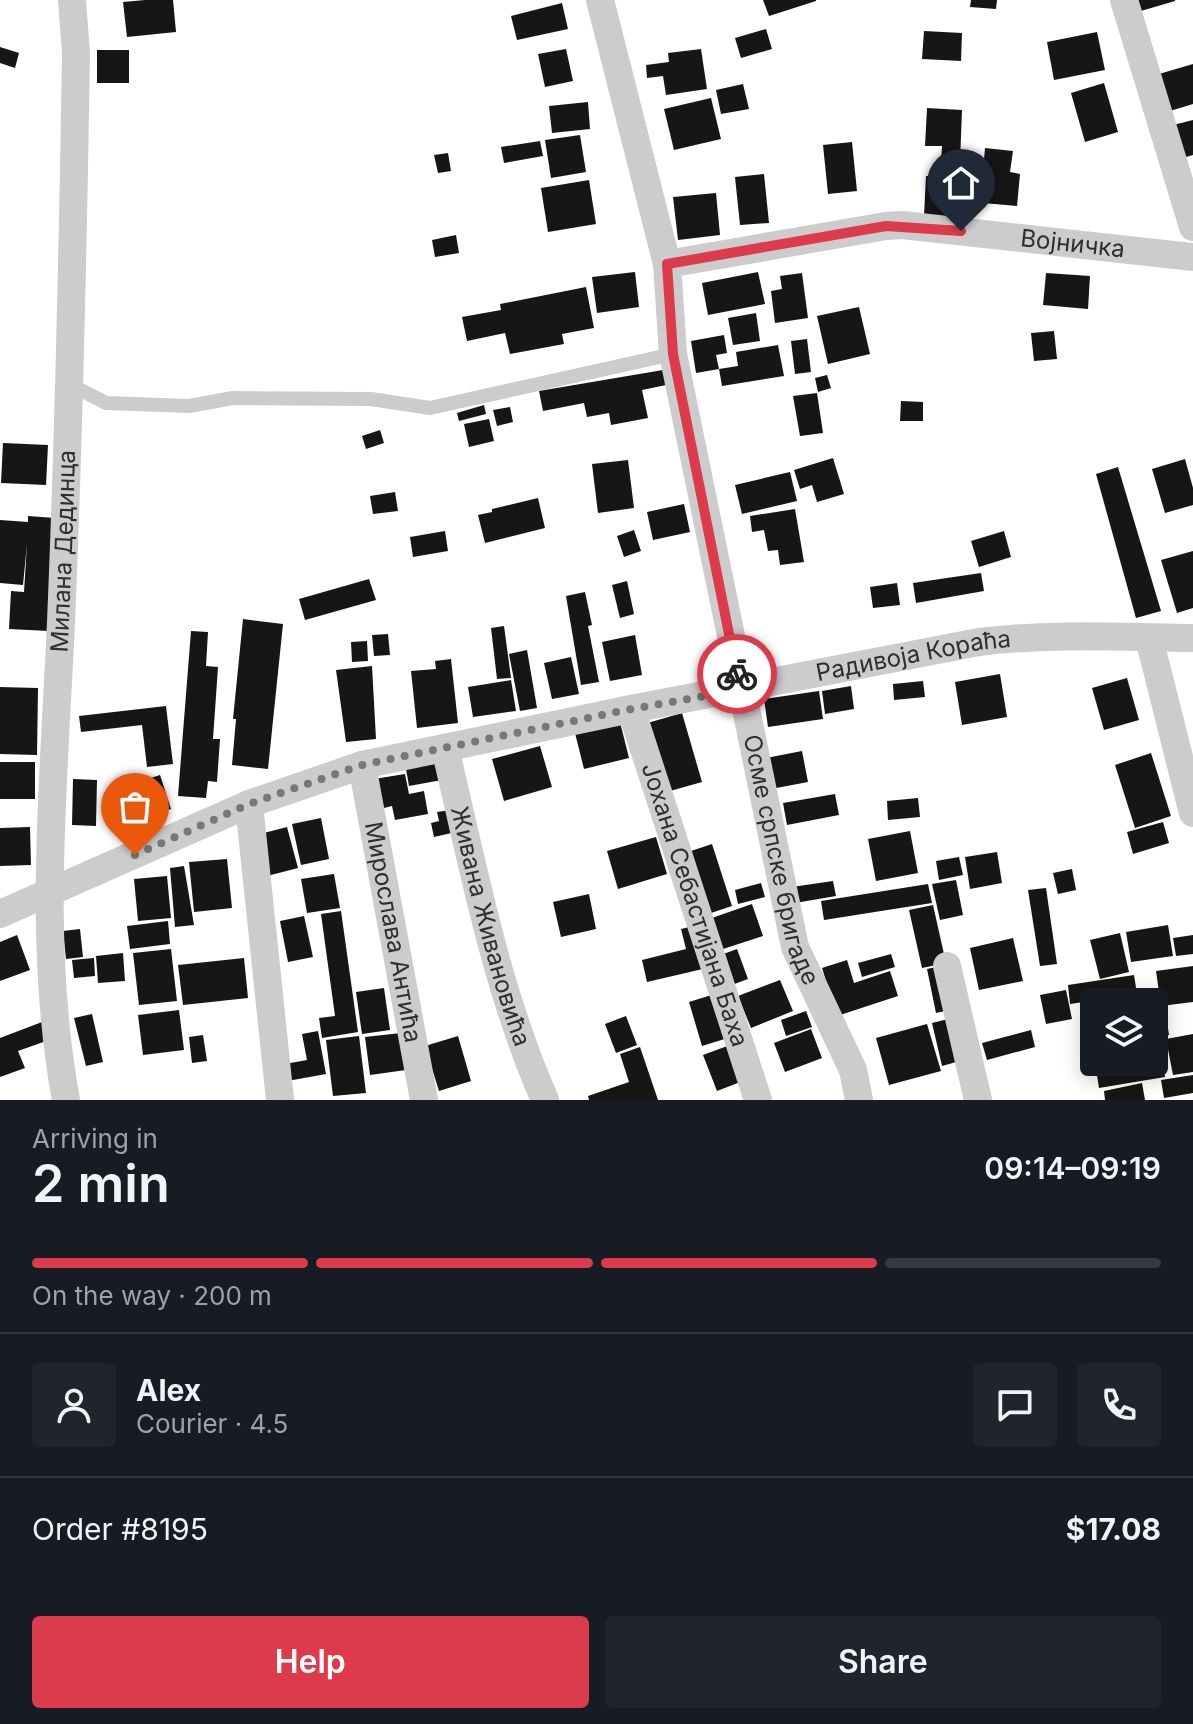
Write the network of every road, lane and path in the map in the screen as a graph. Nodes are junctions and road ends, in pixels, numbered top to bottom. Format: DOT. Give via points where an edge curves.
graph roads {
  1 [pos="72,0"];
  2 [pos="600,0"];
  3 [pos="1124,0"];
  4 [pos="1193,227"];
  5 [pos="1193,257"];
  6 [pos="667,264"];
  7 [pos="673,354"];
  8 [pos="71,385"];
  9 [pos="1149,638"];
  10 [pos="1193,638"];
  11 [pos="740,690"];
  12 [pos="631,709"];
  13 [pos="445,748"];
  14 [pos="362,765"];
  15 [pos="249,804"];
  16 [pos="1193,813"];
  17 [pos="49,894"];
  18 [pos="0,914"];
  19 [pos="947,966"];
  20 [pos="66,1100"];
  21 [pos="280,1100"];
  22 [pos="424,1100"];
  23 [pos="545,1100"];
  24 [pos="758,1100"];
  25 [pos="859,1100"];
  26 [pos="978,1100"];
  1 -- 8 [label="street, Милана Дединца" via="76,53"];
  2 -- 6 [label="street, Осме српске бригаде"];
  3 -- 4 [label="street"];
  5 -- 6 [label="street, Војничка" via="902,225"];
  6 -- 7 [label="street, Осме српске бригаде"];
  7 -- 8 [label="lane" via="430,408 371,399 233,398 189,406 106,403"];
  7 -- 11 [label="street, Осме српске бригаде"];
  8 -- 17 [label="street, Милана Дединца"];
  9 -- 10 [label="street, Радивоја Кораћа"];
  9 -- 11 [label="street, Радивоја Кораћа" via="1024,636"];
  9 -- 16 [label="street"];
  11 -- 12 [label="street, Радивоја Кораћа"];
  11 -- 25 [label="street, Осме српске бригаде" via="795,947 853,1070"];
  12 -- 13 [label="street, Радивоја Кораћа"];
  12 -- 24 [label="street, Јохана Себастијана Баха"];
  13 -- 14 [label="street, Радивоја Кораћа"];
  13 -- 23 [label="street, Живана Живановића" via="493,949"];
  14 -- 15 [label="street, Радивоја Кораћа"];
  14 -- 22 [label="street, Мирослава Антића"];
  15 -- 17 [label="street, Радивоја Кораћа"];
  15 -- 21 [label="street"];
  17 -- 18 [label="street, Радивоја Кораћа"];
  17 -- 20 [label="street, Милана Дединца" via="58,1054"];
  19 -- 26 [label="street"];
}
